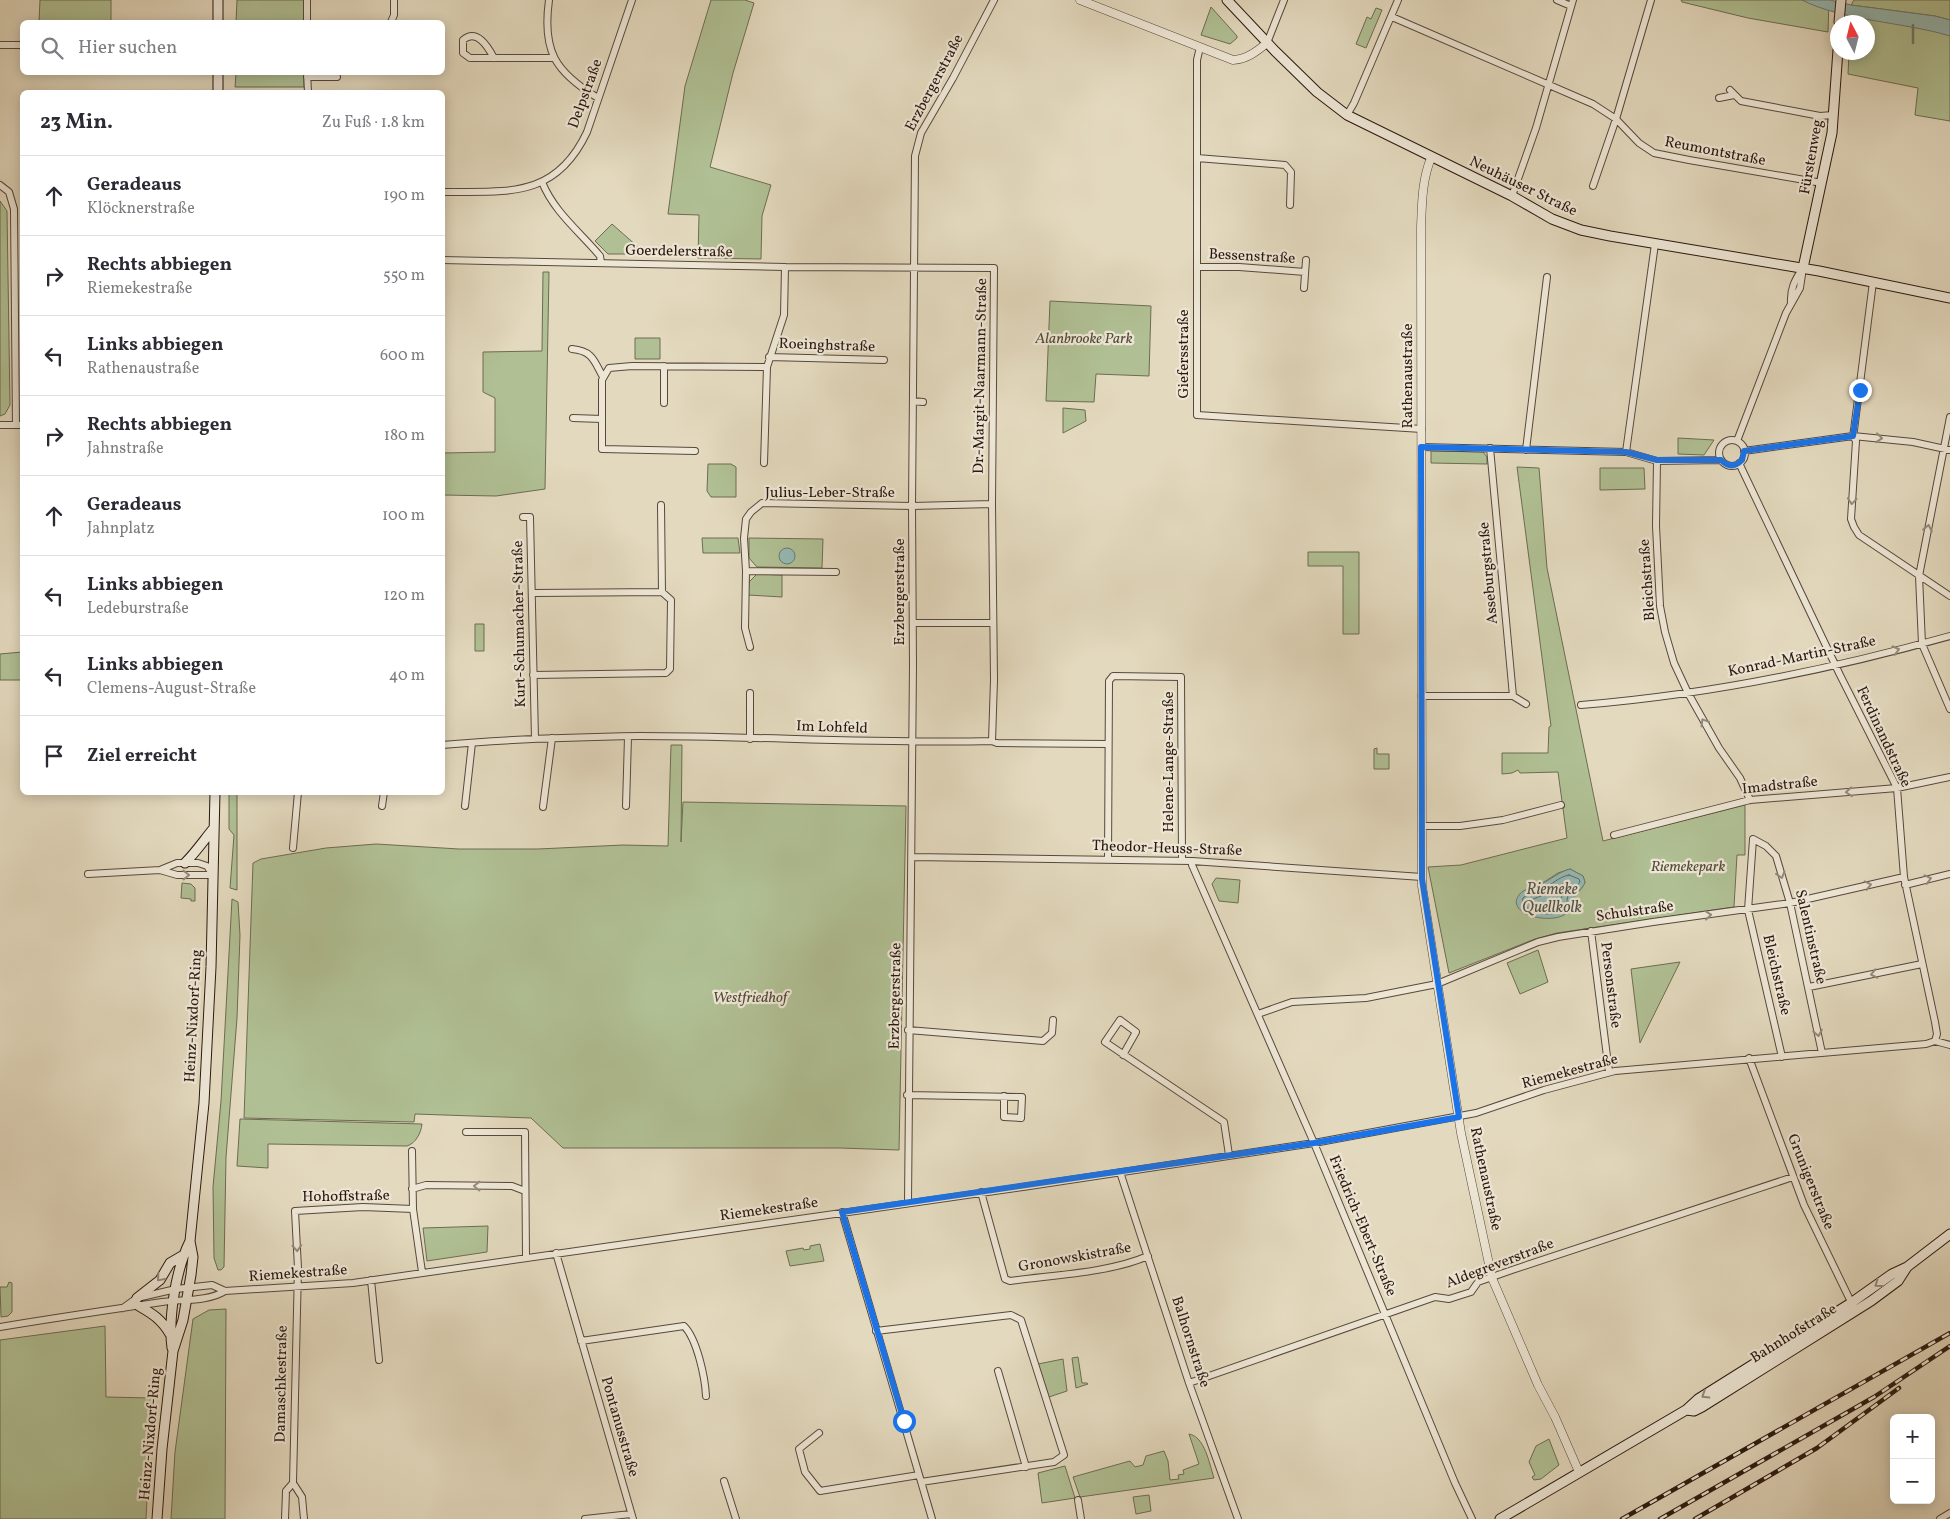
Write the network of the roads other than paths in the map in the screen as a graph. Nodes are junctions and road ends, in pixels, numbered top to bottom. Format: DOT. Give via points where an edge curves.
graph roads {
  1 [pos="218,0"];
  2 [pos="307,0"];
  3 [pos="394,0"];
  4 [pos="549,0"];
  5 [pos="632,0"];
  6 [pos="994,0"];
  7 [pos="1080,0"];
  8 [pos="1227,0"];
  9 [pos="1284,0"];
  10 [pos="1398,0"];
  11 [pos="1557,0"];
  12 [pos="1651,0"];
  13 [pos="1841,0"];
  14 [pos="1572,3"];
  15 [pos="1839,15"];
  16 [pos="1392,17"];
  17 [pos="218,20"];
  18 [pos="307,20"];
  19 [pos="392,20"];
  20 [pos="0,44"];
  21 [pos="1267,44"];
  22 [pos="20,45"];
  23 [pos="1200,47"];
  24 [pos="494,58"];
  25 [pos="554,58"];
  26 [pos="1837,60"];
  27 [pos="218,75"];
  28 [pos="307,75"];
  29 [pos="337,77"];
  30 [pos="1549,84"];
  31 [pos="218,90"];
  32 [pos="308,90"];
  33 [pos="598,98"];
  34 [pos="1719,98"];
  35 [pos="1346,115"];
  36 [pos="1833,115"];
  37 [pos="1616,119"];
  38 [pos="1197,158"];
  39 [pos="1431,158"];
  40 [pos="542,182"];
  41 [pos="1822,183"];
  42 [pos="0,185"];
  43 [pos="1593,186"];
  44 [pos="445,192"];
  45 [pos="1512,196"];
  46 [pos="1290,204"];
  47 [pos="1655,244"];
  48 [pos="445,260"];
  49 [pos="1306,260"];
  50 [pos="600,263"];
  51 [pos="785,266"];
  52 [pos="1197,267"];
  53 [pos="914,268"];
  54 [pos="1803,268"];
  55 [pos="1305,272"];
  56 [pos="1547,276"];
  57 [pos="1873,282"];
  58 [pos="1304,288"];
  59 [pos="1950,298"];
  60 [pos="572,349"];
  61 [pos="769,357"];
  62 [pos="884,360"];
  63 [pos="664,366"];
  64 [pos="767,367"];
  65 [pos="603,377"];
  66 [pos="913,401"];
  67 [pos="923,402"];
  68 [pos="664,403"];
  69 [pos="1950,417"];
  70 [pos="574,418"];
  71 [pos="602,418"];
  72 [pos="0,425"];
  73 [pos="19,425"];
  74 [pos="1422,429"];
  75 [pos="1853,436"];
  76 [pos="1736,441"];
  77 [pos="1421,447"];
  78 [pos="1490,448"];
  79 [pos="1526,450"];
  80 [pos="1947,450"];
  81 [pos="696,451"];
  82 [pos="1744,451"];
  83 [pos="1626,452"];
  84 [pos="1657,460"];
  85 [pos="1721,460"];
  86 [pos="764,463"];
  87 [pos="1739,464"];
  88 [pos="992,504"];
  89 [pos="661,505"];
  90 [pos="912,506"];
  91 [pos="523,517"];
  92 [pos="746,571"];
  93 [pos="836,572"];
  94 [pos="1919,576"];
  95 [pos="662,592"];
  96 [pos="533,593"];
  97 [pos="1950,596"];
  98 [pos="913,623"];
  99 [pos="994,623"];
  100 [pos="1950,636"];
  101 [pos="1922,644"];
  102 [pos="750,647"];
  103 [pos="1836,665"];
  104 [pos="533,674"];
  105 [pos="750,692"];
  106 [pos="1688,693"];
  107 [pos="1421,696"];
  108 [pos="1513,696"];
  109 [pos="1526,704"];
  110 [pos="1581,705"];
  111 [pos="1950,709"];
  112 [pos="628,737"];
  113 [pos="535,738"];
  114 [pos="552,738"];
  115 [pos="750,738"];
  116 [pos="992,741"];
  117 [pos="913,742"];
  118 [pos="472,743"];
  119 [pos="1108,744"];
  120 [pos="445,745"];
  121 [pos="1950,777"];
  122 [pos="1897,788"];
  123 [pos="214,795"];
  124 [pos="298,795"];
  125 [pos="384,795"];
  126 [pos="1750,800"];
  127 [pos="1561,805"];
  128 [pos="382,806"];
  129 [pos="465,806"];
  130 [pos="626,806"];
  131 [pos="543,807"];
  132 [pos="1422,826"];
  133 [pos="214,828"];
  134 [pos="1614,834"];
  135 [pos="1753,838"];
  136 [pos="293,848"];
  137 [pos="912,857"];
  138 [pos="1108,860"];
  139 [pos="1182,860"];
  140 [pos="1192,860"];
  141 [pos="185,863"];
  142 [pos="160,870"];
  143 [pos="88,874"];
  144 [pos="1950,874"];
  145 [pos="213,875"];
  146 [pos="1422,877"];
  147 [pos="1904,877"];
  148 [pos="1905,885"];
  149 [pos="1790,904"];
  150 [pos="1748,910"];
  151 [pos="1591,931"];
  152 [pos="1922,964"];
  153 [pos="1437,984"];
  154 [pos="1809,987"];
  155 [pos="1258,1014"];
  156 [pos="1052,1020"];
  157 [pos="908,1030"];
  158 [pos="1935,1041"];
  159 [pos="1950,1045"];
  160 [pos="1822,1052"];
  161 [pos="1123,1055"];
  162 [pos="1782,1056"];
  163 [pos="1749,1058"];
  164 [pos="1609,1072"];
  165 [pos="908,1095"];
  166 [pos="1004,1096"];
  167 [pos="1459,1117"];
  168 [pos="466,1132"];
  169 [pos="1314,1143"];
  170 [pos="412,1151"];
  171 [pos="1229,1155"];
  172 [pos="1120,1172"];
  173 [pos="1793,1178"];
  174 [pos="412,1189"];
  175 [pos="525,1191"];
  176 [pos="981,1192"];
  177 [pos="908,1203"];
  178 [pos="414,1209"];
  179 [pos="842,1212"];
  180 [pos="1950,1234"];
  181 [pos="190,1241"];
  182 [pos="556,1253"];
  183 [pos="182,1256"];
  184 [pos="1148,1256"];
  185 [pos="526,1257"];
  186 [pos="1907,1268"];
  187 [pos="422,1272"];
  188 [pos="1492,1278"];
  189 [pos="372,1280"];
  190 [pos="298,1286"];
  191 [pos="189,1288"];
  192 [pos="176,1289"];
  193 [pos="225,1291"];
  194 [pos="188,1299"];
  195 [pos="174,1301"];
  196 [pos="138,1302"];
  197 [pos="1851,1303"];
  198 [pos="1856,1312"];
  199 [pos="1385,1315"];
  200 [pos="0,1327"];
  201 [pos="876,1331"];
  202 [pos="170,1336"];
  203 [pos="581,1341"];
  204 [pos="172,1351"];
  205 [pos="379,1360"];
  206 [pos="998,1371"];
  207 [pos="1189,1383"];
  208 [pos="706,1396"];
  209 [pos="1686,1410"];
  210 [pos="819,1433"];
  211 [pos="1026,1466"];
  212 [pos="1579,1472"];
  213 [pos="920,1479"];
  214 [pos="724,1481"];
  215 [pos="293,1483"];
  216 [pos="1078,1500"];
  217 [pos="1950,1513"];
  218 [pos="632,1516"];
  219 [pos="157,1519"];
  220 [pos="285,1519"];
  221 [pos="304,1519"];
  222 [pos="585,1519"];
  223 [pos="736,1519"];
  224 [pos="932,1519"];
  225 [pos="1081,1519"];
  226 [pos="1238,1519"];
  227 [pos="1472,1519"];
  228 [pos="1500,1519"];
  229 [pos="1940,1519"];
  1 -- 17 [label="main road"];
  2 -- 18 [label="street"];
  3 -- 19 [label="street"];
  4 -- 25 [label="street" via="548,40"];
  5 -- 33 [label="street, Delpstraße"];
  6 -- 53 [label="street, Erzbergerstraße" via="917,142"];
  7 -- 23 [label="street"];
  8 -- 21 [label="main road, Neuhäuser Straße"];
  9 -- 21 [label="street"];
  10 -- 16 [label="street"];
  11 -- 14 [label="street"];
  12 -- 37 [label="street"];
  13 -- 15 [label="main road"];
  14 -- 30 [label="street"];
  16 -- 30 [label="street, Reumontstraße"];
  16 -- 35 [label="street"];
  20 -- 22 [label="street"];
  21 -- 23 [label="street" via="1252,55 1233,60"];
  21 -- 35 [label="main road, Neuhäuser Straße"];
  23 -- 38 [label="street, Giefersstraße"];
  24 -- 24 [label="street" via="488,45 477,37 463,40 463,52 470,58"];
  24 -- 25 [label="street"];
  25 -- 33 [label="street" via="577,85"];
  26 -- 36 [label="main road, Fürstenweg"];
  27 -- 31 [label="main road"];
  28 -- 29 [label="street"];
  28 -- 32 [label="street"];
  30 -- 37 [label="street, Reumontstraße" via="1593,104"];
  30 -- 45 [label="street"];
  33 -- 40 [label="street, Delpstraße" via="580,146 565,166"];
  34 -- 36 [label="street" via="1732,92 1741,101 1820,116"];
  35 -- 39 [label="main road, Neuhäuser Straße"];
  36 -- 41 [label="main road, Fürstenweg"];
  37 -- 41 [label="street, Reumontstraße" via="1647,149 1661,155"];
  37 -- 43 [label="street"];
  38 -- 46 [label="street" via="1285,165 1290,172"];
  38 -- 52 [label="street, Giefersstraße"];
  39 -- 45 [label="main road, Neuhäuser Straße"];
  39 -- 74 [label="street, Rathenaustraße" via="1421,206"];
  40 -- 44 [label="street, Delpstraße" via="511,191"];
  40 -- 50 [label="street" via="560,212 600,256"];
  41 -- 54 [label="main road, Fürstenweg"];
  42 -- 73 [label="street" via="8,192 14,209"];
  45 -- 47 [label="main road, Neuhäuser Straße" via="1552,219 1580,230"];
  47 -- 54 [label="main road, Neuhäuser Straße"];
  47 -- 83 [label="street"];
  48 -- 50 [label="street, Goerdelerstraße"];
  49 -- 55 [label="street, Bessenstraße"];
  50 -- 51 [label="street, Goerdelerstraße"];
  51 -- 53 [label="street, Goerdelerstraße"];
  51 -- 61 [label="street, Roeinghstraße" via="784,315"];
  52 -- 55 [label="street, Bessenstraße"];
  52 -- 74 [label="street, Giefersstraße" via="1197,415"];
  53 -- 66 [label="street, Erzbergerstraße"];
  53 -- 88 [label="street, Dr.-Margit-Naarmann-Straße" via="994,268"];
  54 -- 57 [label="main road, Neuhäuser Straße"];
  54 -- 76 [label="street" via="1800,288 1791,302"];
  55 -- 58 [label="street, Bessenstraße"];
  56 -- 79 [label="street"];
  57 -- 59 [label="main road, Neuhäuser Straße"];
  57 -- 75 [label="street"];
  60 -- 65 [label="street" via="592,356"];
  61 -- 62 [label="street, Roeinghstraße"];
  61 -- 64 [label="street, Roeinghstraße"];
  63 -- 64 [label="street, Roeinghstraße"];
  63 -- 65 [label="street, Roeinghstraße" via="617,366 609,368"];
  63 -- 68 [label="street"];
  64 -- 86 [label="street, Roeinghstraße"];
  65 -- 71 [label="street"];
  66 -- 67 [label="street"];
  66 -- 90 [label="street, Erzbergerstraße"];
  69 -- 80 [label="street"];
  70 -- 71 [label="street"];
  71 -- 81 [label="street" via="602,449"];
  72 -- 73 [label="street"];
  74 -- 77 [label="street, Rathenaustraße"];
  75 -- 80 [label="street, one-way" via="1913,442"];
  75 -- 82 [label="street"];
  75 -- 94 [label="street, one-way" via="1856,441 1851,510 1854,528 1858,535"];
  76 -- 82 [label="street"];
  76 -- 85 [label="street" via="1728,441 1721,446"];
  77 -- 78 [label="street"];
  77 -- 107 [label="street, Rathenaustraße"];
  78 -- 79 [label="street"];
  78 -- 108 [label="street, Asseburgstraße"];
  79 -- 83 [label="street"];
  94 -- 80 [label="street, one-way"];
  82 -- 87 [label="street"];
  83 -- 84 [label="street"];
  84 -- 85 [label="street"];
  84 -- 106 [label="street, Bleichstraße" via="1660,606 1667,640"];
  85 -- 87 [label="street" via="1729,465"];
  87 -- 103 [label="street, Ferdinandstraße"];
  88 -- 90 [label="street"];
  88 -- 99 [label="street, Dr.-Margit-Naarmann-Straße"];
  89 -- 95 [label="street"];
  90 -- 92 [label="street, Julius-Leber-Straße" via="762,503 746,519"];
  90 -- 98 [label="street, Erzbergerstraße"];
  91 -- 96 [label="street, Kurt-Schumacher-Straße" via="530,517"];
  92 -- 93 [label="street"];
  92 -- 102 [label="street, Julius-Leber-Straße" via="745,628"];
  94 -- 97 [label="street"];
  94 -- 101 [label="street"];
  95 -- 96 [label="street"];
  95 -- 104 [label="street" via="671,600 670,668 666,673"];
  96 -- 104 [label="street, Kurt-Schumacher-Straße"];
  98 -- 99 [label="street"];
  98 -- 117 [label="street, Erzbergerstraße"];
  99 -- 116 [label="street, Dr.-Margit-Naarmann-Straße"];
  100 -- 101 [label="street, Konrad-Martin-Straße"];
  103 -- 101 [label="street, Konrad-Martin-Straße, one-way"];
  101 -- 111 [label="street"];
  103 -- 106 [label="street, Konrad-Martin-Straße"];
  103 -- 122 [label="street, Ferdinandstraße"];
  104 -- 113 [label="street, Kurt-Schumacher-Straße"];
  105 -- 115 [label="street"];
  106 -- 110 [label="street"];
  126 -- 106 [label="street, Bleichstraße, one-way"];
  107 -- 108 [label="street"];
  107 -- 132 [label="street, Rathenaustraße"];
  108 -- 109 [label="street"];
  112 -- 114 [label="street, Im Lohfeld"];
  112 -- 115 [label="street, Im Lohfeld"];
  112 -- 130 [label="street"];
  113 -- 114 [label="street, Im Lohfeld"];
  113 -- 118 [label="street, Im Lohfeld"];
  114 -- 131 [label="street"];
  115 -- 117 [label="street, Im Lohfeld"];
  116 -- 117 [label="street"];
  116 -- 119 [label="street"];
  117 -- 137 [label="street, Erzbergerstraße"];
  118 -- 120 [label="street, Im Lohfeld"];
  118 -- 129 [label="street"];
  119 -- 138 [label="street, Helene-Lange-Straße"];
  119 -- 139 [label="street, Helene-Lange-Straße" via="1111,677 1181,677"];
  121 -- 122 [label="street, Imadstraße"];
  122 -- 126 [label="street, Imadstraße, one-way"];
  122 -- 147 [label="street, Ferdinandstraße"];
  123 -- 133 [label="main road, Heinz-Nixdorf-Ring"];
  124 -- 136 [label="street"];
  125 -- 128 [label="street"];
  126 -- 134 [label="street, Imadstraße"];
  127 -- 132 [label="street" via="1503,820 1460,826"];
  132 -- 146 [label="street, Rathenaustraße"];
  133 -- 141 [label="main road"];
  133 -- 145 [label="main road, Heinz-Nixdorf-Ring"];
  135 -- 149 [label="street, Salentinstraße, one-way" via="1776,856"];
  135 -- 150 [label="street, Bleichstraße"];
  137 -- 138 [label="street, Theodor-Heuss-Straße"];
  137 -- 157 [label="street, Erzbergerstraße"];
  138 -- 139 [label="street, Theodor-Heuss-Straße"];
  139 -- 140 [label="street, Theodor-Heuss-Straße"];
  140 -- 146 [label="street, Theodor-Heuss-Straße"];
  140 -- 155 [label="street, Friedrich-Ebert-Straße"];
  141 -- 142 [label="street"];
  141 -- 145 [label="street" via="206,866"];
  142 -- 143 [label="street"];
  142 -- 145 [label="street, one-way" via="177,875"];
  148 -- 144 [label="street, one-way"];
  145 -- 181 [label="main road, Heinz-Nixdorf-Ring" via="204,1103"];
  146 -- 153 [label="street, Rathenaustraße"];
  147 -- 148 [label="street, Ferdinandstraße"];
  149 -- 147 [label="street, Schulstraße, one-way"];
  148 -- 152 [label="street, Ferdinandstraße"];
  149 -- 150 [label="street, Schulstraße"];
  149 -- 154 [label="street, Salentinstraße"];
  151 -- 150 [label="street, Schulstraße, one-way"];
  150 -- 162 [label="street, Bleichstraße"];
  151 -- 153 [label="street, Schulstraße" via="1538,942"];
  151 -- 164 [label="street, Personstraße"];
  152 -- 154 [label="street, one-way"];
  152 -- 158 [label="street, Ferdinandstraße" via="1935,1022"];
  153 -- 155 [label="street, Schulstraße" via="1366,998 1292,1002"];
  153 -- 167 [label="street, Rathenaustraße"];
  154 -- 160 [label="street, Salentinstraße, one-way"];
  155 -- 169 [label="street, Friedrich-Ebert-Straße"];
  156 -- 157 [label="street" via="1052,1033 1043,1041"];
  157 -- 165 [label="street, Erzbergerstraße"];
  158 -- 159 [label="street, Riemekestraße"];
  158 -- 160 [label="street, Riemekestraße"];
  160 -- 162 [label="street, Riemekestraße"];
  161 -- 161 [label="street" via="1105,1042 1120,1020 1136,1032"];
  161 -- 171 [label="street" via="1224,1122"];
  162 -- 163 [label="street, Riemekestraße"];
  163 -- 164 [label="street, Riemekestraße"];
  163 -- 173 [label="street, Grunigerstraße"];
  164 -- 167 [label="street, Riemekestraße"];
  165 -- 166 [label="street"];
  165 -- 177 [label="street, Erzbergerstraße"];
  167 -- 169 [label="street, Riemekestraße"];
  167 -- 188 [label="street, Rathenaustraße"];
  168 -- 175 [label="street" via="525,1132"];
  169 -- 171 [label="street, Riemekestraße"];
  169 -- 199 [label="street, Friedrich-Ebert-Straße"];
  170 -- 174 [label="street, Hohoffstraße"];
  171 -- 172 [label="street, Riemekestraße"];
  172 -- 176 [label="street, Riemekestraße"];
  172 -- 184 [label="street, Balhornstraße"];
  173 -- 188 [label="street, Aldegreverstraße"];
  173 -- 197 [label="street, Grunigerstraße"];
  175 -- 174 [label="street, Hohoffstraße, one-way" via="512,1186 426,1185"];
  174 -- 178 [label="street, Hohoffstraße"];
  175 -- 185 [label="street"];
  176 -- 177 [label="street, Riemekestraße"];
  176 -- 184 [label="street, Gronowskistraße" via="1006,1279 1010,1281 1113,1267"];
  177 -- 179 [label="street, Riemekestraße"];
  178 -- 187 [label="street, Hohoffstraße"];
  178 -- 190 [label="street, Hohoffstraße, one-way" via="363,1207 295,1211"];
  179 -- 182 [label="street, Riemekestraße"];
  179 -- 201 [label="street"];
  180 -- 186 [label="main road, Bahnhofstraße"];
  181 -- 183 [label="main road, Heinz-Nixdorf-Ring"];
  181 -- 191 [label="main road, Heinz-Nixdorf-Ring" via="193,1257"];
  182 -- 185 [label="street, Riemekestraße"];
  182 -- 203 [label="street, Pontanusstraße"];
  183 -- 192 [label="main road, Heinz-Nixdorf-Ring"];
  183 -- 196 [label="main road, one-way" via="170,1263 160,1280"];
  184 -- 207 [label="street, Balhornstraße"];
  185 -- 187 [label="street, Riemekestraße"];
  186 -- 197 [label="main road, Bahnhofstraße, one-way" via="1892,1274"];
  186 -- 198 [label="main road, Bahnhofstraße" via="1898,1281"];
  187 -- 189 [label="street, Riemekestraße"];
  188 -- 199 [label="street, Aldegreverstraße" via="1478,1282 1471,1292 1449,1299 1435,1297"];
  188 -- 212 [label="street, Rathenaustraße"];
  189 -- 190 [label="street, Riemekestraße"];
  189 -- 205 [label="street"];
  190 -- 193 [label="street, Riemekestraße"];
  190 -- 215 [label="street, Damaschkestraße"];
  191 -- 192 [label="street, Riemekestraße"];
  191 -- 193 [label="street, Riemekestraße" via="212,1285"];
  191 -- 194 [label="main road, Heinz-Nixdorf-Ring"];
  192 -- 195 [label="main road, Heinz-Nixdorf-Ring"];
  192 -- 196 [label="street, Riemekestraße"];
  193 -- 194 [label="street, Riemekestraße" via="217,1297"];
  194 -- 195 [label="street, Riemekestraße"];
  194 -- 204 [label="main road, Heinz-Nixdorf-Ring"];
  195 -- 196 [label="street, Riemekestraße"];
  195 -- 202 [label="main road, Heinz-Nixdorf-Ring"];
  196 -- 200 [label="street, Riemekestraße" via="123,1308"];
  196 -- 202 [label="main road" via="165,1325"];
  197 -- 198 [label="street, Grunigerstraße"];
  197 -- 209 [label="main road, Bahnhofstraße, one-way" via="1698,1399"];
  198 -- 209 [label="main road, Bahnhofstraße" via="1702,1408"];
  199 -- 207 [label="street, Aldegreverstraße"];
  199 -- 227 [label="street, Friedrich-Ebert-Straße"];
  201 -- 211 [label="street" via="1011,1315 1021,1320 1064,1456 1054,1462"];
  201 -- 213 [label="street"];
  202 -- 204 [label="main road, Heinz-Nixdorf-Ring"];
  203 -- 208 [label="street" via="684,1326 689,1332 705,1381"];
  203 -- 218 [label="street, Pontanusstraße"];
  204 -- 219 [label="main road, Heinz-Nixdorf-Ring"];
  206 -- 211 [label="street"];
  207 -- 226 [label="street, Balhornstraße"];
  209 -- 212 [label="main road, Bahnhofstraße"];
  210 -- 213 [label="street" via="798,1449 805,1472 820,1491"];
  211 -- 213 [label="street"];
  212 -- 228 [label="main road, Bahnhofstraße"];
  213 -- 224 [label="street"];
  214 -- 223 [label="street"];
  215 -- 220 [label="street, Damaschkestraße" via="286,1491"];
  215 -- 221 [label="street, Damaschkestraße" via="302,1497"];
  216 -- 225 [label="street"];
  217 -- 229 [label="street"];
  218 -- 222 [label="street"];
}
